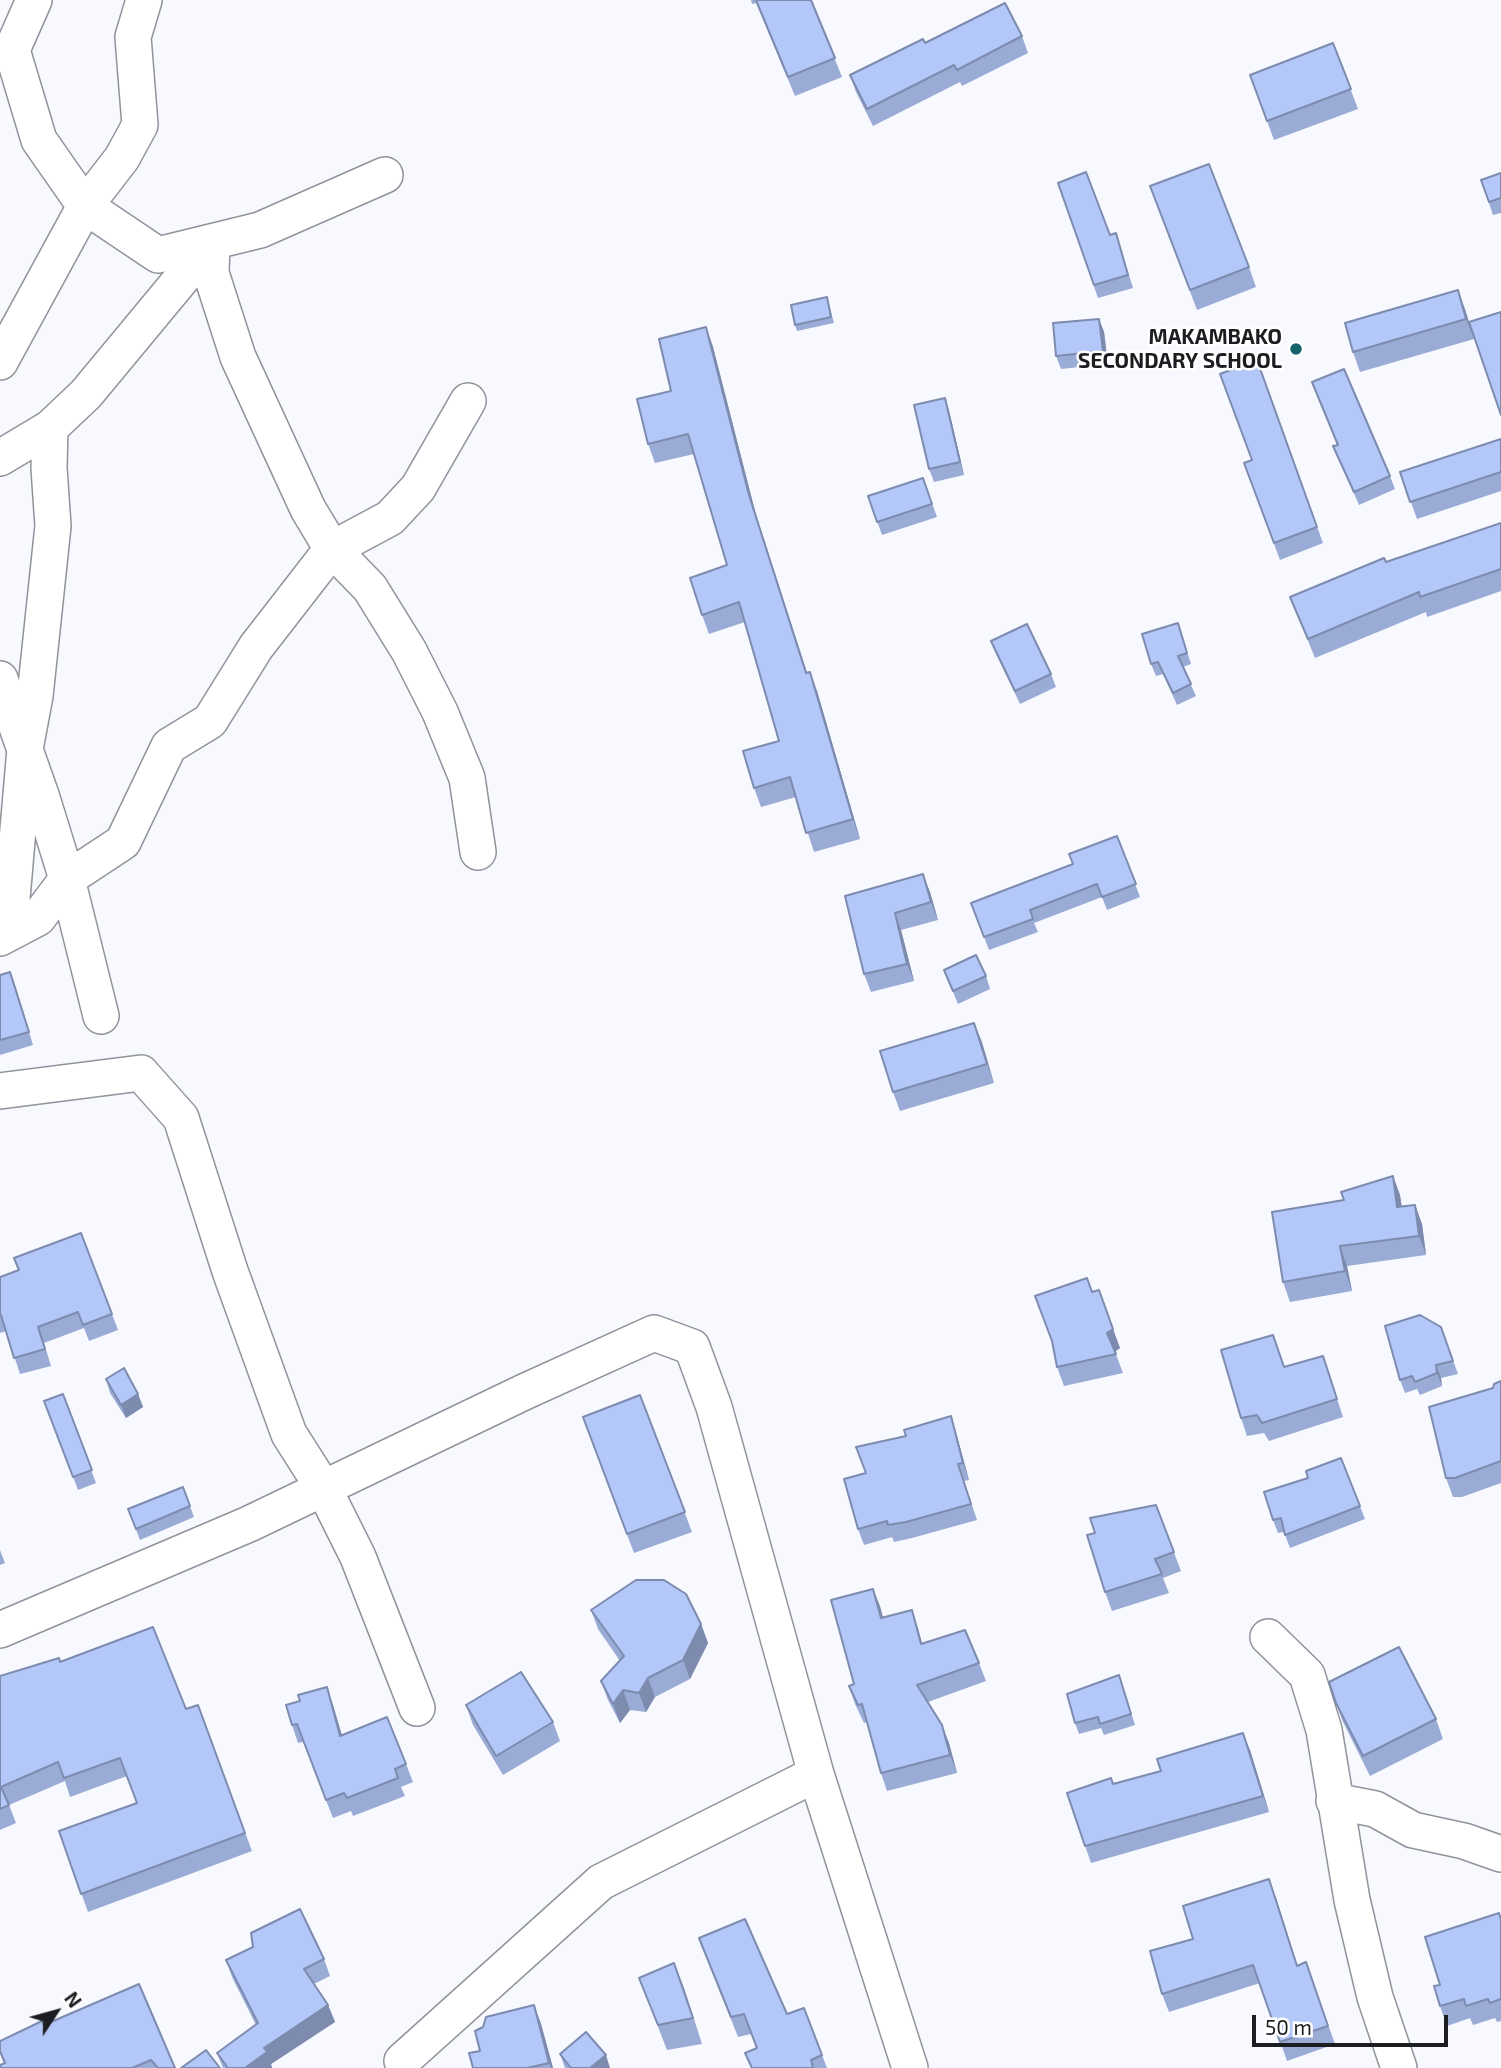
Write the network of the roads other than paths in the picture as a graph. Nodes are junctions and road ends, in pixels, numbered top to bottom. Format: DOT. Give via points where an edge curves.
graph roads {
  1 [pos="34,0"];
  2 [pos="144,0"];
  3 [pos="385,175"];
  4 [pos="85,206"];
  5 [pos="212,242"];
  6 [pos="0,362"];
  7 [pos="468,401"];
  8 [pos="50,428"];
  9 [pos="0,458"];
  10 [pos="332,549"];
  11 [pos="0,679"];
  12 [pos="25,749"];
  13 [pos="478,852"];
  14 [pos="67,879"];
  15 [pos="0,930"];
  16 [pos="0,938"];
  17 [pos="101,1016"];
  18 [pos="0,1091"];
  19 [pos="324,1489"];
  20 [pos="0,1630"];
  21 [pos="1268,1637"];
  22 [pos="417,1709"];
  23 [pos="816,1774"];
  24 [pos="1334,1801"];
  25 [pos="1501,1854"];
  26 [pos="401,2066"];
  27 [pos="910,2068"];
  28 [pos="1399,2068"];
  1 -- 4 [label="street" via="12,50 39,140"];
  2 -- 4 [label="street" via="134,37 140,125 122,158"];
  3 -- 5 [label="street" via="260,230"];
  4 -- 5 [label="street" via="158,255"];
  4 -- 6 [label="street"];
  5 -- 8 [label="street" via="86,394"];
  5 -- 10 [label="street" via="211,273 237,358 278,449"];
  7 -- 10 [label="street" via="418,488 390,518"];
  8 -- 9 [label="street"];
  8 -- 12 [label="street" via="53,526"];
  10 -- 13 [label="street" via="370,588 440,712 467,778"];
  10 -- 14 [label="street" via="256,647 210,721 169,746 123,842"];
  11 -- 12 [label="street"];
  12 -- 14 [label="street"];
  12 -- 15 [label="street" via="12,898"];
  14 -- 16 [label="street" via="38,918"];
  14 -- 17 [label="street"];
  18 -- 19 [label="street" via="141,1073 181,1118 289,1434"];
  19 -- 20 [label="street"];
  19 -- 22 [label="street" via="358,1557"];
  19 -- 23 [label="street" via="654,1333 691,1348 713,1407"];
  21 -- 24 [label="street" via="1307,1675 1324,1730"];
  23 -- 26 [label="street" via="601,1882"];
  23 -- 27 [label="street"];
  24 -- 25 [label="street" via="1375,1810 1413,1830"];
  24 -- 28 [label="street" via="1375,1997"];
}
